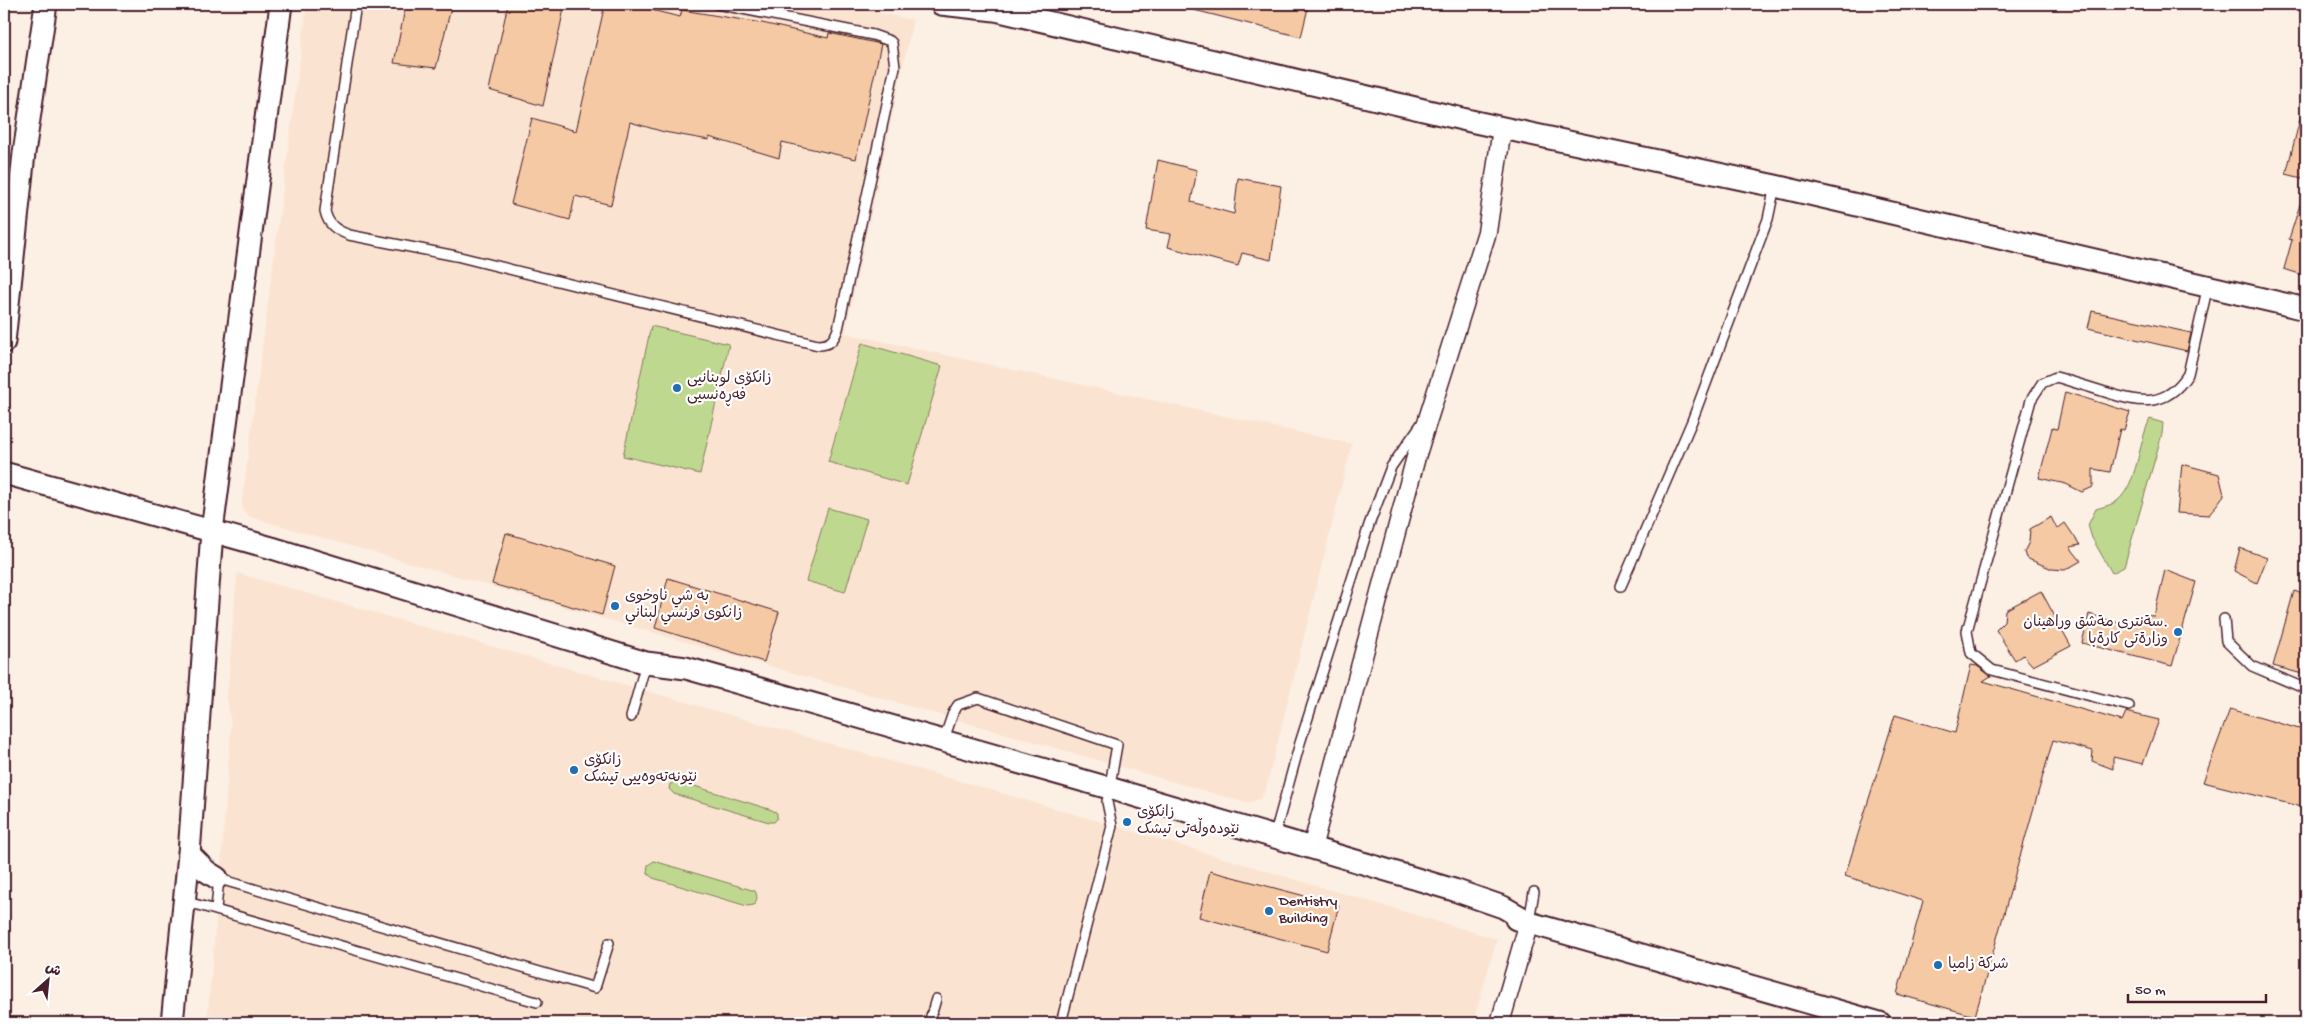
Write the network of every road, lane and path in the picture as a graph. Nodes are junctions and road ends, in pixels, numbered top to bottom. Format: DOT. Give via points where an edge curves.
graph roads {
  1 [pos="46,4"];
  2 [pos="281,4"];
  3 [pos="356,4"];
  4 [pos="717,4"];
  5 [pos="941,4"];
  6 [pos="980,4"];
  7 [pos="1000,11"];
  8 [pos="1502,128"];
  9 [pos="1775,186"];
  10 [pos="2208,285"];
  11 [pos="2306,309"];
  12 [pos="4,342"];
  13 [pos="1430,413"];
  14 [pos="4,473"];
  15 [pos="212,531"];
  16 [pos="1621,586"];
  17 [pos="2224,619"];
  18 [pos="646,663"];
  19 [pos="2306,689"];
  20 [pos="2129,706"];
  21 [pos="631,717"];
  22 [pos="943,742"];
  23 [pos="1108,795"];
  24 [pos="1274,837"];
  25 [pos="1312,848"];
  26 [pos="188,861"];
  27 [pos="218,878"];
  28 [pos="1534,892"];
  29 [pos="183,900"];
  30 [pos="216,909"];
  31 [pos="1530,922"];
  32 [pos="609,943"];
  33 [pos="936,998"];
  34 [pos="537,1002"];
  35 [pos="172,1023"];
  36 [pos="929,1023"];
  37 [pos="1060,1023"];
  38 [pos="1500,1023"];
  39 [pos="1880,1023"];
  1 -- 12 [label="street" via="24,154"];
  2 -- 15 [label="street"];
  3 -- 4 [label="lane" via="325,211 336,230 465,258 818,345 828,344 838,329 893,77 892,44 873,36"];
  5 -- 7 [label="street"];
  6 -- 7 [label="street"];
  7 -- 8 [label="street"];
  8 -- 9 [label="street"];
  8 -- 13 [label="street" via="1487,232"];
  9 -- 10 [label="street"];
  9 -- 16 [label="lane" via="1768,218 1692,421"];
  10 -- 11 [label="street"];
  10 -- 20 [label="lane" via="2188,374 2180,387 2165,397 2143,402 2129,400 2056,377 2042,383 2031,400 1967,631 1971,653 1992,670"];
  13 -- 24 [label="lane" via="1391,467 1369,525 1300,743"];
  13 -- 25 [label="street"];
  14 -- 15 [label="street"];
  15 -- 18 [label="street"];
  15 -- 26 [label="street"];
  17 -- 19 [label="lane" via="2226,641 2252,666"];
  18 -- 21 [label="lane"];
  18 -- 22 [label="street" via="686,668"];
  18 -- 23 [label="street" via="682,680"];
  22 -- 23 [label="street"];
  22 -- 23 [label="lane" via="952,713 958,705 978,698 1117,745"];
  23 -- 24 [label="street"];
  23 -- 31 [label="street" via="1451,902"];
  23 -- 37 [label="lane" via="1112,826"];
  24 -- 25 [label="street"];
  25 -- 31 [label="street" via="1473,896"];
  26 -- 27 [label="street"];
  26 -- 29 [label="street"];
  27 -- 30 [label="lane"];
  27 -- 32 [label="lane" via="596,988"];
  28 -- 31 [label="lane"];
  29 -- 30 [label="lane"];
  29 -- 35 [label="street"];
  30 -- 34 [label="lane"];
  31 -- 38 [label="street"];
  31 -- 39 [label="street"];
  33 -- 36 [label="lane"];
}
